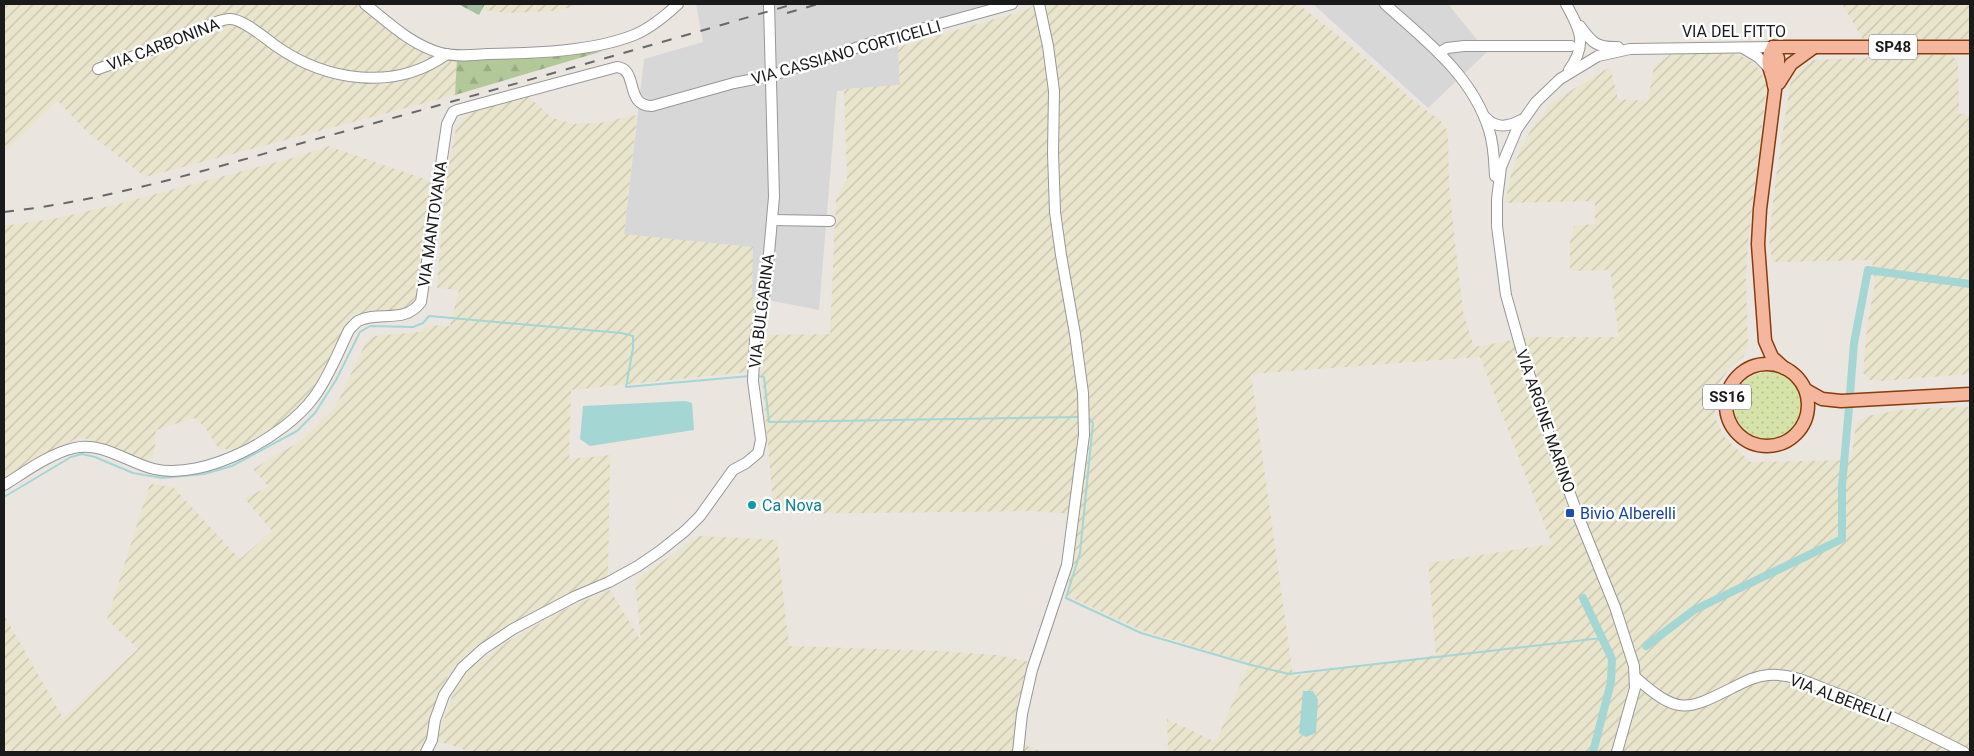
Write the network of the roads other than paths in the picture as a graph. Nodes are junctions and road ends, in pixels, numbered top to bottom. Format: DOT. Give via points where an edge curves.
graph roads {
  1 [pos="365,4"];
  2 [pos="678,4"];
  3 [pos="769,4"];
  4 [pos="1012,4"];
  5 [pos="1039,4"];
  6 [pos="1386,4"];
  7 [pos="1566,4"];
  8 [pos="1573,17"];
  9 [pos="1590,40"];
  10 [pos="1575,46"];
  11 [pos="1742,47"];
  12 [pos="1773,47"];
  13 [pos="1816,47"];
  14 [pos="1970,47"];
  15 [pos="1630,49"];
  16 [pos="1439,53"];
  17 [pos="447,54"];
  18 [pos="1593,59"];
  19 [pos="1767,66"];
  20 [pos="98,69"];
  21 [pos="1565,75"];
  22 [pos="770,76"];
  23 [pos="1774,96"];
  24 [pos="1482,113"];
  25 [pos="1522,119"];
  26 [pos="447,124"];
  27 [pos="1502,126"];
  28 [pos="1490,135"];
  29 [pos="1511,140"];
  30 [pos="1497,199"];
  31 [pos="772,220"];
  32 [pos="830,221"];
  33 [pos="1763,326"];
  34 [pos="1752,368"];
  35 [pos="1784,368"];
  36 [pos="1806,390"];
  37 [pos="1970,394"];
  38 [pos="1841,401"];
  39 [pos="1806,419"];
  40 [pos="4,485"];
  41 [pos="1635,678"];
  42 [pos="426,752"];
  43 [pos="1018,752"];
  44 [pos="1617,752"];
  45 [pos="1964,752"];
  1 -- 17 [label="street" via="407,37"];
  2 -- 17 [label="street" via="649,27 612,41 520,53"];
  3 -- 22 [label="street, VIA BULGARINA"];
  4 -- 22 [label="street, VIA CASSIANO CORTICELLI" via="874,42"];
  5 -- 43 [label="street" via="1054,91 1053,153 1060,255 1078,351 1084,418 1067,565 1032,670"];
  6 -- 16 [label="street"];
  7 -- 8 [label="street"];
  8 -- 9 [label="street"];
  8 -- 10 [label="street" via="1579,28"];
  9 -- 15 [label="street" via="1600,46"];
  9 -- 18 [label="street" via="1594,48"];
  10 -- 16 [label="street" via="1464,46 1447,48"];
  10 -- 18 [label="street"];
  10 -- 21 [label="street" via="1576,60"];
  11 -- 12 [label="street, VIA DEL FITTO / SP48"];
  11 -- 15 [label="street, VIA DEL FITTO / SP48"];
  11 -- 19 [label="street"];
  12 -- 13 [label="main road, VIA DEL FITTO / SP48"];
  12 -- 19 [label="main road"];
  12 -- 23 [label="main road, SS16" via="1778,58"];
  13 -- 14 [label="main road, VIA DEL FITTO / SP48"];
  13 -- 23 [label="main road, SS16" via="1791,64"];
  15 -- 18 [label="street, VIA DEL FITTO / SP48"];
  16 -- 24 [label="street" via="1464,80"];
  17 -- 20 [label="street, VIA CARBONINA" via="424,68 403,74 379,78 349,77 314,67 243,23 230,19"];
  18 -- 21 [label="street, VIA DEL FITTO / SP48"];
  19 -- 23 [label="main road, SS16" via="1773,79"];
  21 -- 25 [label="street, VIA DEL FITTO / SP48"];
  22 -- 26 [label="street, VIA CASSIANO CORTICELLI" via="734,82 645,106 636,99 626,72 617,67 461,108 453,112"];
  22 -- 31 [label="street, VIA BULGARINA" via="774,134"];
  23 -- 33 [label="main road, SS16" via="1758,234"];
  24 -- 27 [label="street" via="1491,123"];
  24 -- 28 [label="street"];
  25 -- 27 [label="street"];
  25 -- 29 [label="street, VIA DEL FITTO / SP48"];
  26 -- 40 [label="street, VIA MANTOVANA" via="421,302 415,311 358,322 350,330 314,397 297,416 244,450 195,469 156,470 102,449 81,448 54,456"];
  27 -- 29 [label="street"];
  28 -- 29 [label="street" via="1497,140"];
  28 -- 30 [label="street"];
  29 -- 30 [label="street, VIA ARGINE MARINO / SP48" via="1501,167"];
  30 -- 41 [label="street, VIA ARGINE MARINO / SP48" via="1499,253 1506,295 1522,352 1577,513 1628,644"];
  31 -- 32 [label="street"];
  31 -- 42 [label="street, VIA BULGARINA" via="766,287 754,340 753,376 761,440 758,453 733,470 700,516 638,566 512,629 483,649 462,668 444,695"];
  33 -- 34 [label="main road, SS16" via="1761,351"];
  33 -- 35 [label="main road, SS16" via="1769,353"];
  34 -- 35 [label="main road, SS16" via="1764,365"];
  34 -- 39 [label="main road, SS16" via="1734,382 1727,396 1727,412 1736,432 1756,445 1779,445 1792,438"];
  35 -- 36 [label="main road" via="1797,377"];
  36 -- 38 [label="main road" via="1822,399"];
  36 -- 39 [label="main road"];
  37 -- 38 [label="main road"];
  38 -- 39 [label="main road" via="1823,406"];
  41 -- 44 [label="street, VIA ARGINE MARINO / SP48"];
  41 -- 45 [label="street, VIA ALBERELLI" via="1665,700 1686,706 1697,705 1753,678 1782,675 1800,679 1852,699"];
}
